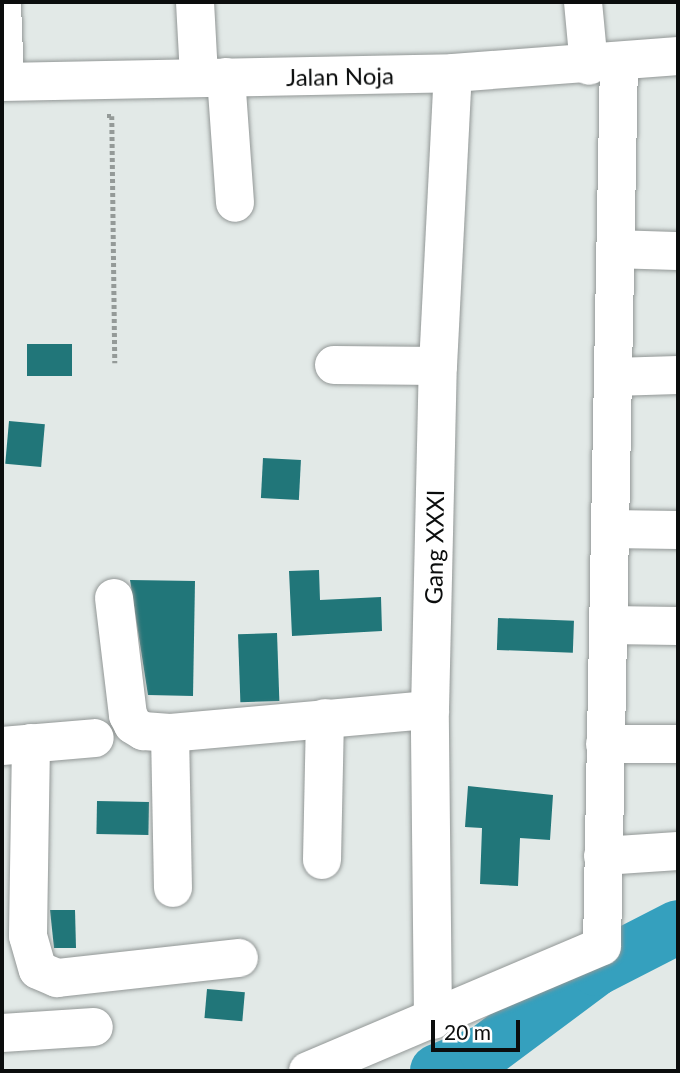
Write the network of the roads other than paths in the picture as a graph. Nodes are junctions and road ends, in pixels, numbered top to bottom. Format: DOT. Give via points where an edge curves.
graph roads {
  1 [pos="195,2"];
  2 [pos="583,2"];
  3 [pos="2,5"];
  4 [pos="678,56"];
  5 [pos="604,64"];
  6 [pos="453,74"];
  7 [pos="213,77"];
  8 [pos="3,81"];
  9 [pos="235,203"];
  10 [pos="616,249"];
  11 [pos="678,251"];
  12 [pos="334,365"];
  13 [pos="438,366"];
  14 [pos="678,375"];
  15 [pos="613,377"];
  16 [pos="610,529"];
  17 [pos="678,530"];
  18 [pos="114,598"];
  19 [pos="608,625"];
  20 [pos="678,626"];
  21 [pos="430,710"];
  22 [pos="325,718"];
  23 [pos="170,733"];
  24 [pos="95,738"];
  25 [pos="16,744"];
  26 [pos="605,744"];
  27 [pos="678,744"];
  28 [pos="678,851"];
  29 [pos="603,856"];
  30 [pos="322,860"];
  31 [pos="173,888"];
  32 [pos="239,958"];
  33 [pos="433,1020"];
  34 [pos="94,1027"];
  35 [pos="2,1033"];
  36 [pos="308,1071"];
  1 -- 7 [label="street"];
  2 -- 5 [label="street"];
  3 -- 8 [label="street"];
  4 -- 5 [label="street, Jalan Noja"];
  5 -- 6 [label="street, Jalan Noja"];
  5 -- 10 [label="street"];
  6 -- 7 [label="street, Jalan Noja"];
  6 -- 13 [label="street, Gang XXXI"];
  7 -- 8 [label="street, Jalan Noja"];
  7 -- 9 [label="street"];
  10 -- 11 [label="street"];
  10 -- 15 [label="street"];
  12 -- 13 [label="street"];
  13 -- 21 [label="street, Gang XXXI"];
  14 -- 15 [label="street"];
  15 -- 16 [label="street"];
  16 -- 17 [label="street"];
  16 -- 19 [label="street"];
  18 -- 23 [label="street" via="128,715 143,731"];
  19 -- 20 [label="street"];
  19 -- 26 [label="street"];
  21 -- 22 [label="street"];
  21 -- 33 [label="street, Gang XXXI"];
  22 -- 23 [label="street"];
  22 -- 30 [label="street"];
  23 -- 31 [label="street"];
  24 -- 25 [label="street"];
  25 -- 32 [label="street" via="28,936 38,970 57,978"];
  26 -- 27 [label="street"];
  26 -- 29 [label="street"];
  28 -- 29 [label="street"];
  29 -- 33 [label="street" via="602,946"];
  33 -- 36 [label="street"];
  34 -- 35 [label="street"];
}
